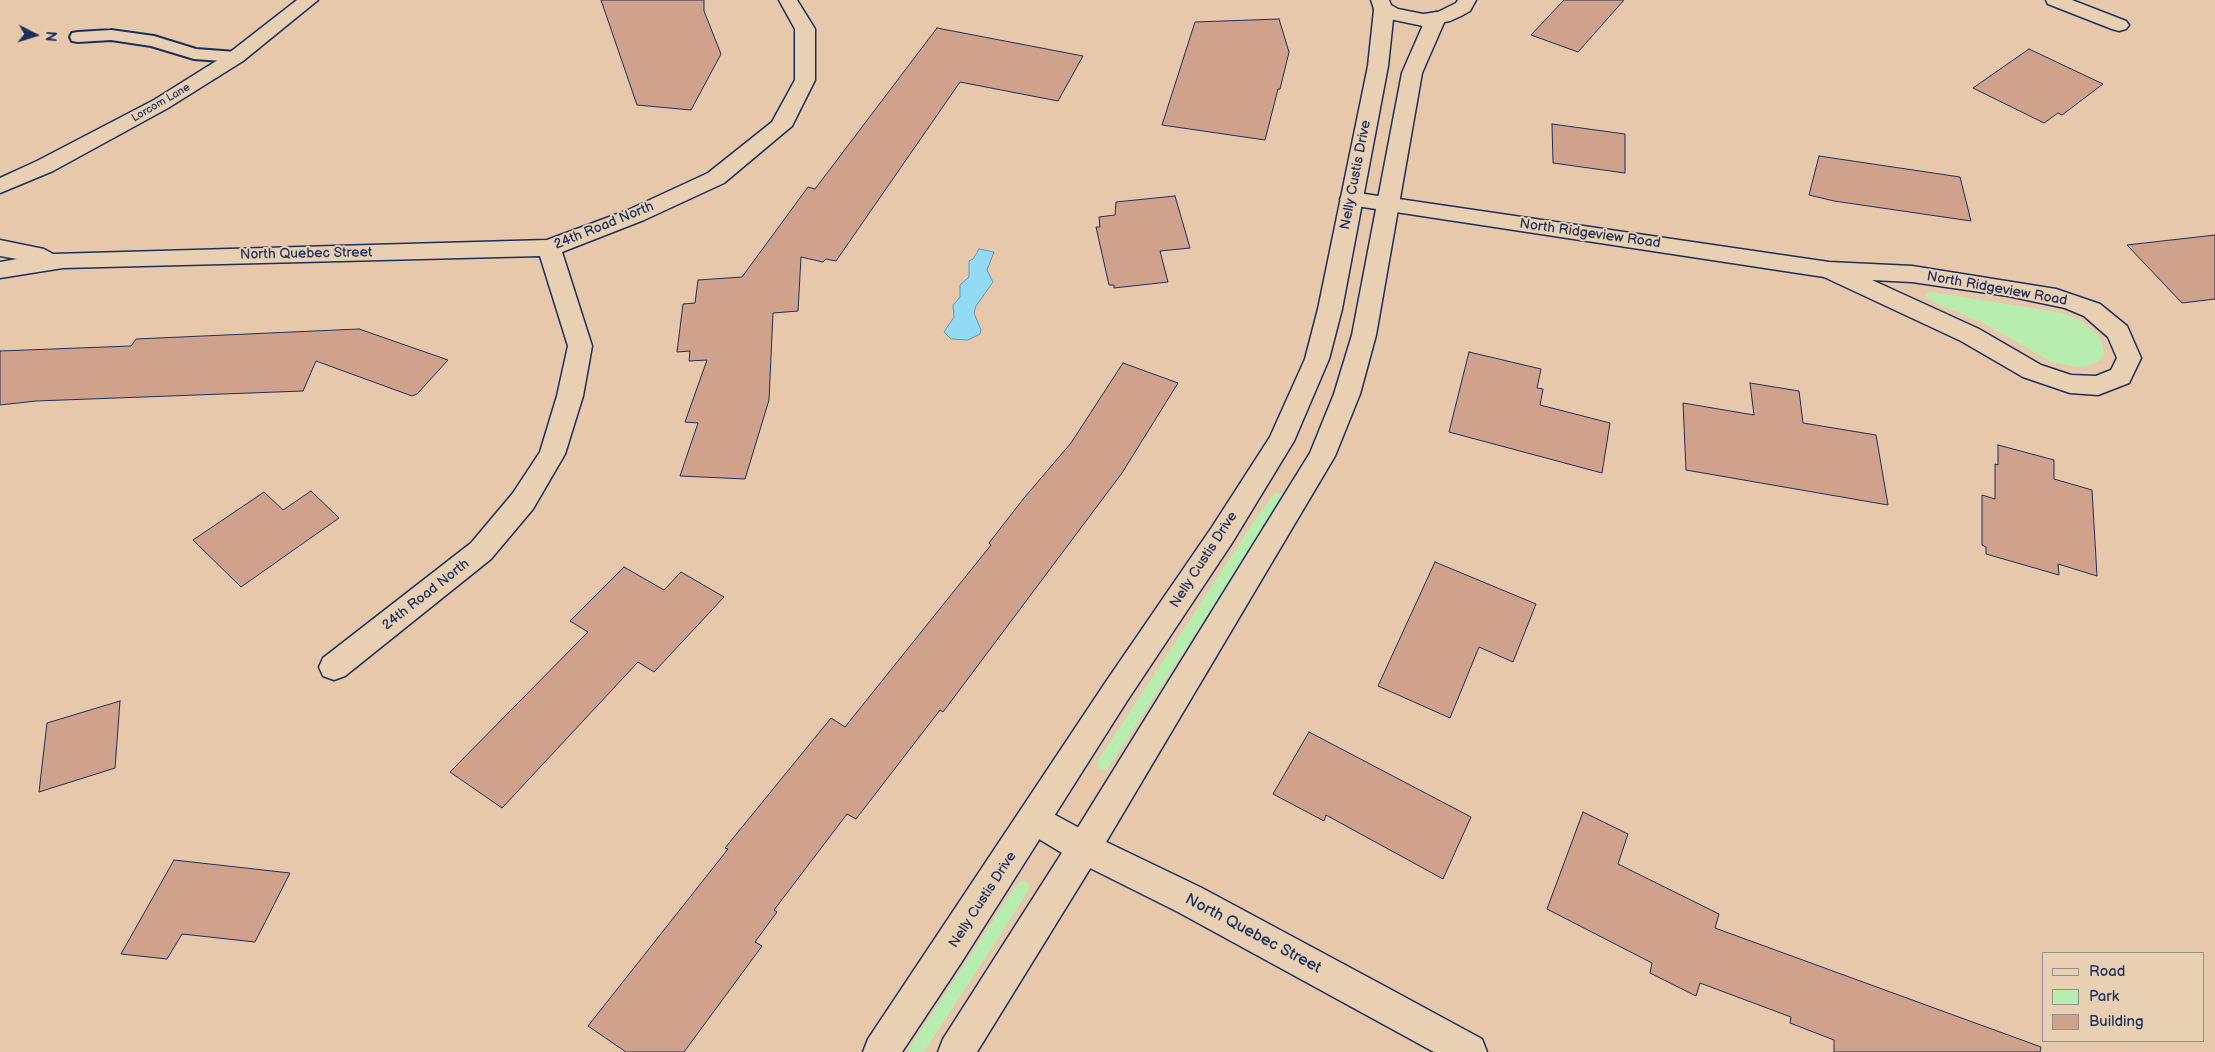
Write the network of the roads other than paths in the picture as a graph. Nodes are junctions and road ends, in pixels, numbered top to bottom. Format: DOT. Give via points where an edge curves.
graph roads {
  1 [pos="309,0"];
  2 [pos="788,0"];
  3 [pos="1467,0"];
  4 [pos="2055,0"];
  5 [pos="1377,4"];
  6 [pos="1436,18"];
  7 [pos="2119,25"];
  8 [pos="78,36"];
  9 [pos="236,58"];
  10 [pos="0,186"];
  11 [pos="1351,199"];
  12 [pos="1389,204"];
  13 [pos="0,248"];
  14 [pos="549,248"];
  15 [pos="63,260"];
  16 [pos="0,270"];
  17 [pos="1829,270"];
  18 [pos="1281,441"];
  19 [pos="1322,456"];
  20 [pos="334,667"];
  21 [pos="1035,819"];
  22 [pos="1084,848"];
  23 [pos="881,1052"];
  24 [pos="956,1052"];
  25 [pos="1469,1052"];
  1 -- 9 [label="street, Lorcom Lane"];
  2 -- 14 [label="street, 24th Road North" via="805,29 805,80 781,126 716,178 636,215"];
  3 -- 6 [label="street" via="1458,10"];
  4 -- 7 [label="street"];
  5 -- 6 [label="street" via="1392,14 1414,19"];
  5 -- 11 [label="street, Nelly Custis Drive" via="1378,66"];
  6 -- 12 [label="street" via="1412,73"];
  8 -- 9 [label="lane" via="111,35 154,40 194,54"];
  9 -- 10 [label="street, Lorcom Lane" via="162,104"];
  11 -- 12 [label="street, North Ridgeview Road"];
  11 -- 18 [label="street, Nelly Custis Drive" via="1317,359"];
  12 -- 17 [label="street, North Ridgeview Road"];
  12 -- 19 [label="street" via="1364,336 1347,394"];
  13 -- 15 [label="street, North Quebec Street"];
  14 -- 15 [label="street, North Quebec Street"];
  14 -- 20 [label="street, 24th Road North" via="580,346 570,396 552,454 523,502 482,552"];
  15 -- 16 [label="street, North Quebec Street"];
  17 -- 17 [label="street, North Ridgeview Road" via="1970,335 2032,372 2070,384 2098,386 2120,376 2129,358 2118,332 2092,310 2074,302 2008,288 1912,274"];
  18 -- 19 [label="street"];
  18 -- 21 [label="street, Nelly Custis Drive"];
  19 -- 22 [label="street"];
  21 -- 22 [label="street, North Quebec Street"];
  21 -- 23 [label="street, Nelly Custis Drive"];
  22 -- 24 [label="street"];
  22 -- 25 [label="street, North Quebec Street" via="1199,904"];
}
